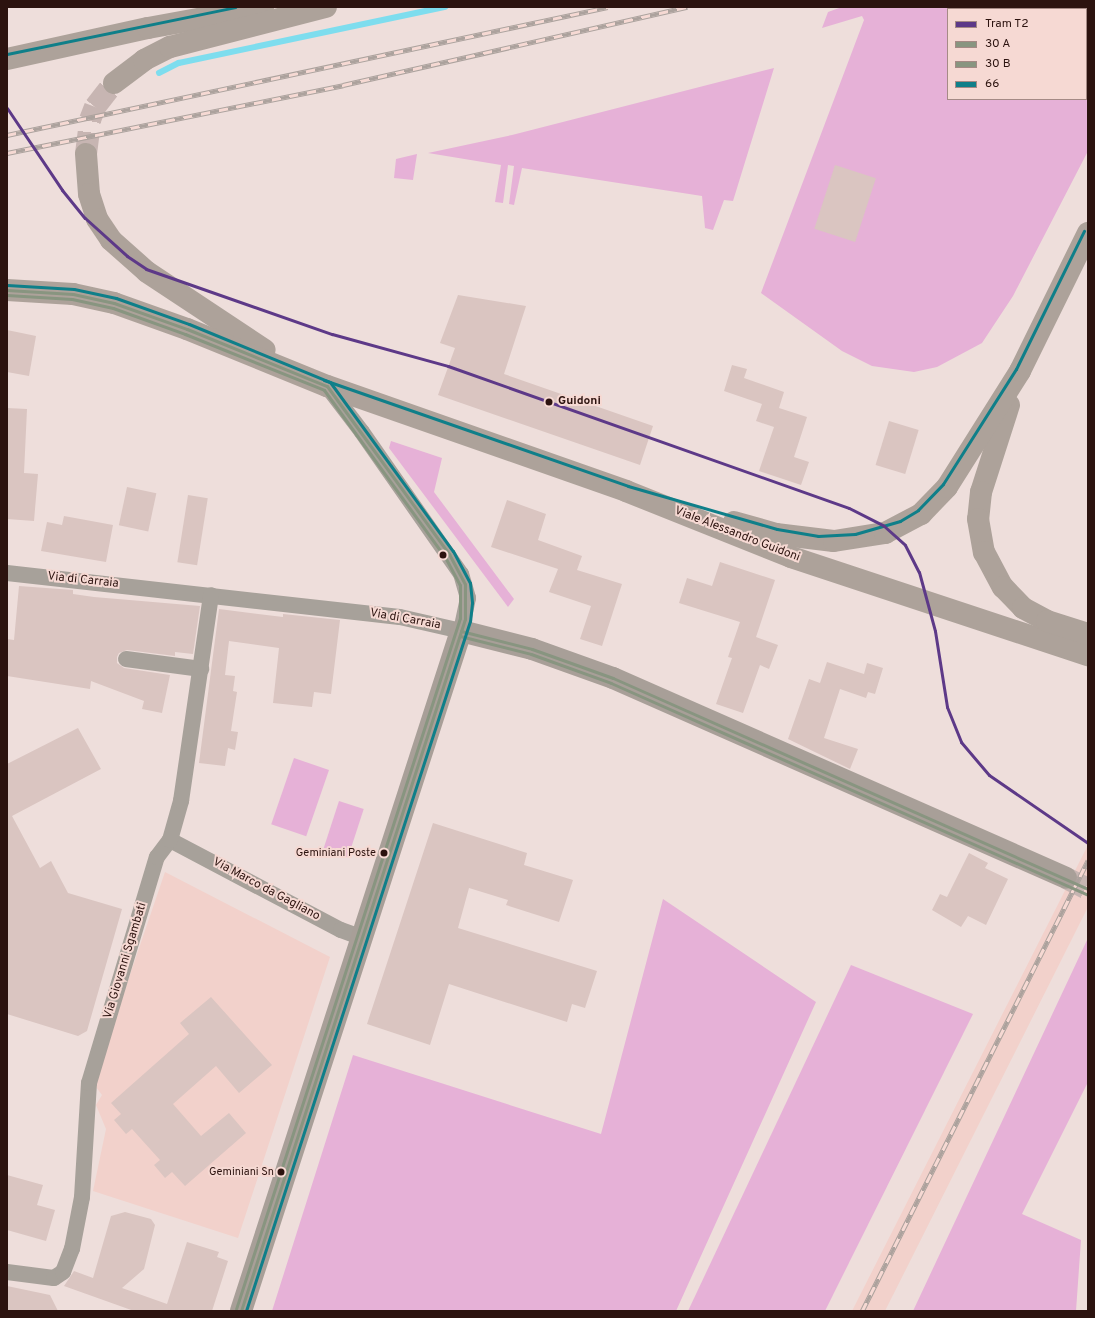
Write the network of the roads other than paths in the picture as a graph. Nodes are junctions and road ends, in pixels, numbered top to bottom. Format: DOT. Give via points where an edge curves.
graph roads {
  1 [pos="263,7"];
  2 [pos="326,7"];
  3 [pos="7,59"];
  4 [pos="114,83"];
  5 [pos="86,154"];
  6 [pos="1088,233"];
  7 [pos="7,290"];
  8 [pos="1020,371"];
  9 [pos="326,386"];
  10 [pos="626,491"];
  11 [pos="7,573"];
  12 [pos="211,595"];
  13 [pos="461,631"];
  14 [pos="1088,634"];
  15 [pos="1088,655"];
  16 [pos="126,659"];
  17 [pos="201,669"];
  18 [pos="170,840"];
  19 [pos="1066,878"];
  20 [pos="363,938"];
  21 [pos="7,1272"];
  22 [pos="241,1311"];
  1 -- 3 [label="main road" via="148,28"];
  2 -- 4 [label="main road" via="170,47 144,60"];
  5 -- 9 [label="main road" via="86,181 95,213 103,231 121,250 229,328"];
  6 -- 8 [label="main road"];
  7 -- 9 [label="main road, Viale Alessandro Guidoni" via="52,291 92,298 187,329"];
  8 -- 10 [label="main road" via="943,491 921,514 885,533 838,541 797,538"];
  8 -- 14 [label="main road" via="981,492 979,530 984,552 1003,587 1023,608 1047,621"];
  9 -- 10 [label="main road, Viale Alessandro Guidoni"];
  9 -- 13 [label="street" via="362,432 461,574 468,598"];
  10 -- 15 [label="main road, Viale Alessandro Guidoni" via="791,557"];
  11 -- 12 [label="street, Via di Carraia"];
  12 -- 13 [label="street, Via di Carraia" via="400,618"];
  12 -- 17 [label="street, Via Giovanni Sgambati"];
  13 -- 19 [label="street, Via di Carraia" via="532,649 613,678"];
  13 -- 20 [label="street"];
  16 -- 17 [label="street"];
  17 -- 18 [label="street, Via Giovanni Sgambati" via="182,801"];
  18 -- 20 [label="street, Via Marco da Gagliano" via="341,930"];
  18 -- 21 [label="street, Via Giovanni Sgambati" via="157,856 89,1083 82,1197 72,1249 63,1272 50,1279"];
  20 -- 22 [label="street"];
}
